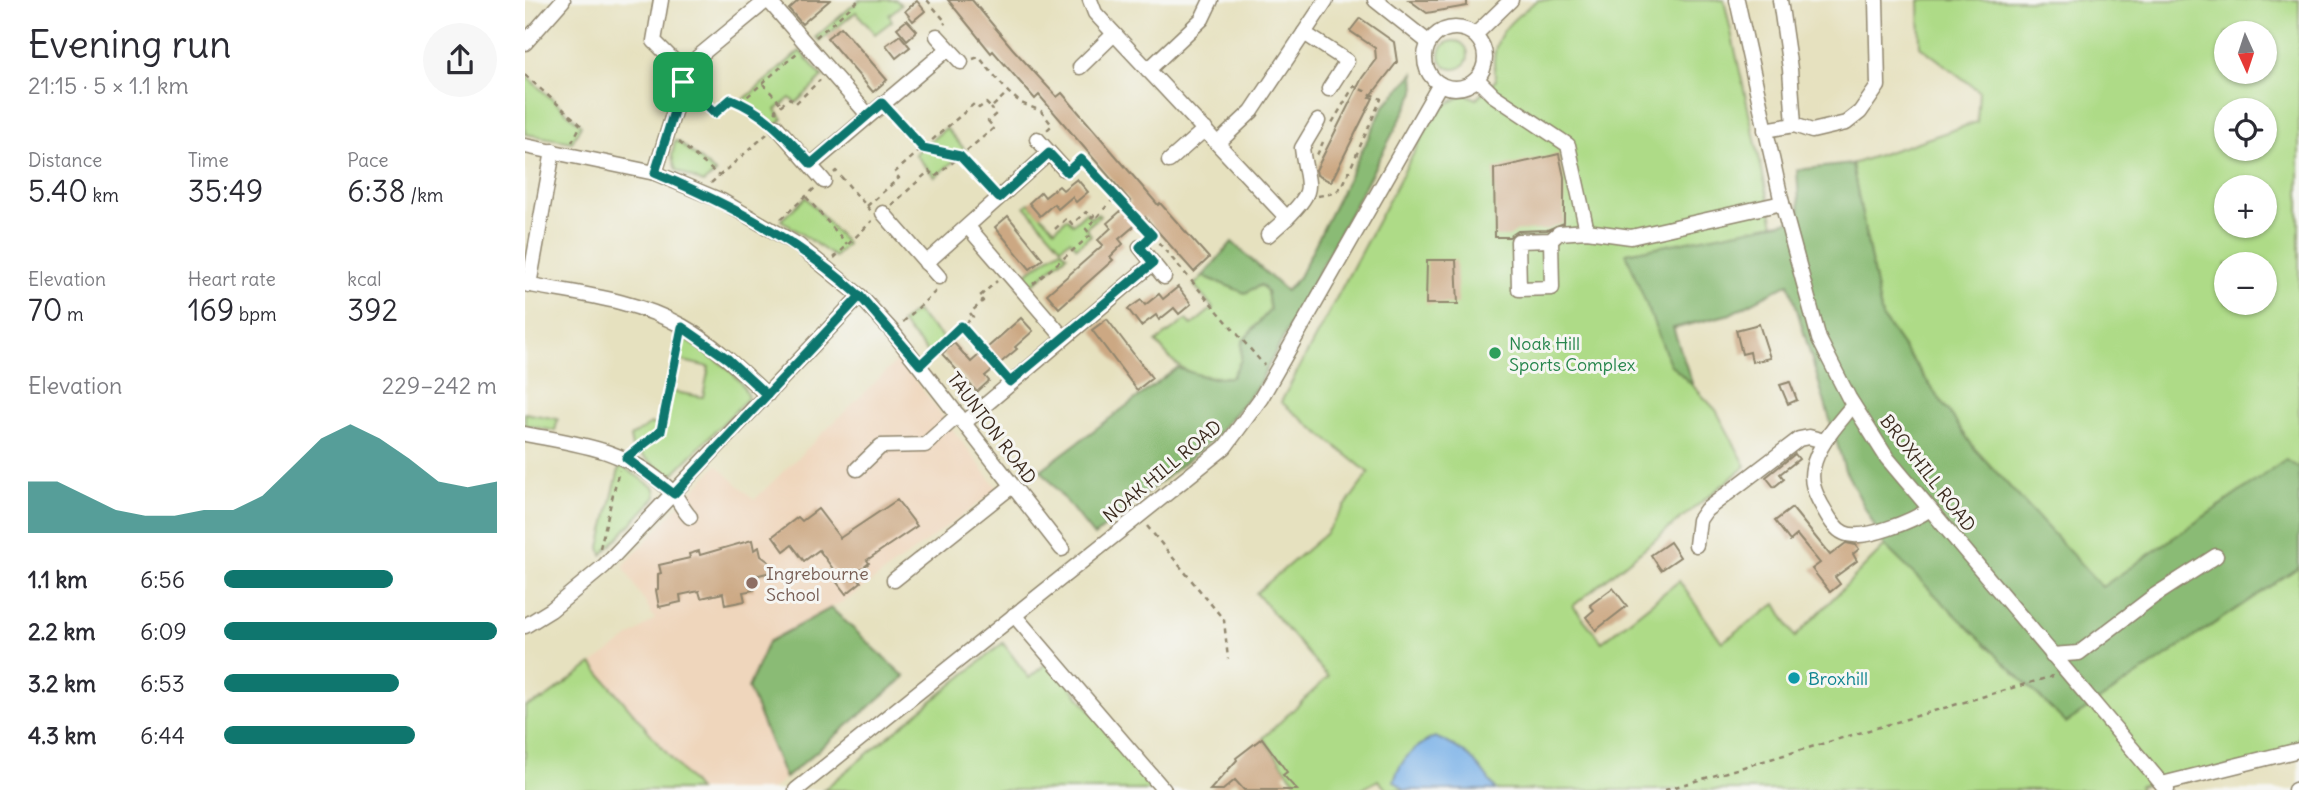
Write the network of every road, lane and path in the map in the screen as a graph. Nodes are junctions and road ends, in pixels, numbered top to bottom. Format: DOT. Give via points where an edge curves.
graph roads {
  1 [pos="563,0"];
  2 [pos="661,0"];
  3 [pos="767,0"];
  4 [pos="859,0"];
  5 [pos="927,0"];
  6 [pos="1090,0"];
  7 [pos="1211,0"];
  8 [pos="1326,0"];
  9 [pos="1511,0"];
  10 [pos="1737,0"];
  11 [pos="1780,0"];
  12 [pos="1876,0"];
  13 [pos="1378,1"];
  14 [pos="1304,33"];
  15 [pos="1114,34"];
  16 [pos="1476,34"];
  17 [pos="937,36"];
  18 [pos="1428,42"];
  19 [pos="525,43"];
  20 [pos="807,45"];
  21 [pos="948,49"];
  22 [pos="961,62"];
  23 [pos="1080,66"];
  24 [pos="1148,70"];
  25 [pos="830,71"];
  26 [pos="525,75"];
  27 [pos="684,78"];
  28 [pos="1477,79"];
  29 [pos="762,83"];
  30 [pos="1440,84"];
  31 [pos="1329,89"];
  32 [pos="1007,92"];
  33 [pos="740,103"];
  34 [pos="882,103"];
  35 [pos="782,105"];
  36 [pos="991,108"];
  37 [pos="868,115"];
  38 [pos="1324,124"];
  39 [pos="1794,124"];
  40 [pos="776,126"];
  41 [pos="1205,129"];
  42 [pos="1765,130"];
  43 [pos="666,138"];
  44 [pos="1325,138"];
  45 [pos="1037,139"];
  46 [pos="1218,143"];
  47 [pos="525,146"];
  48 [pos="923,148"];
  49 [pos="561,152"];
  50 [pos="1049,153"];
  51 [pos="960,156"];
  52 [pos="1169,161"];
  53 [pos="811,164"];
  54 [pos="1064,169"];
  55 [pos="655,173"];
  56 [pos="1307,175"];
  57 [pos="719,176"];
  58 [pos="824,181"];
  59 [pos="701,192"];
  60 [pos="1116,196"];
  61 [pos="806,197"];
  62 [pos="999,198"];
  63 [pos="1305,199"];
  64 [pos="1782,203"];
  65 [pos="867,206"];
  66 [pos="883,213"];
  67 [pos="1097,213"];
  68 [pos="1287,218"];
  69 [pos="968,226"];
  70 [pos="771,228"];
  71 [pos="1055,229"];
  72 [pos="1587,231"];
  73 [pos="1152,235"];
  74 [pos="1268,235"];
  75 [pos="1551,240"];
  76 [pos="847,244"];
  77 [pos="1140,247"];
  78 [pos="926,263"];
  79 [pos="1153,263"];
  80 [pos="826,267"];
  81 [pos="1007,272"];
  82 [pos="939,277"];
  83 [pos="1164,277"];
  84 [pos="527,284"];
  85 [pos="1024,292"];
  86 [pos="860,296"];
  87 [pos="961,326"];
  88 [pos="682,327"];
  89 [pos="892,331"];
  90 [pos="1063,337"];
  91 [pos="920,365"];
  92 [pos="1274,376"];
  93 [pos="1010,382"];
  94 [pos="767,395"];
  95 [pos="1853,405"];
  96 [pos="961,419"];
  97 [pos="525,434"];
  98 [pos="1825,442"];
  99 [pos="624,457"];
  100 [pos="857,468"];
  101 [pos="1011,486"];
  102 [pos="674,494"];
  103 [pos="1930,509"];
  104 [pos="1139,516"];
  105 [pos="691,517"];
  106 [pos="1696,545"];
  107 [pos="1062,549"];
  108 [pos="2216,556"];
  109 [pos="604,566"];
  110 [pos="894,580"];
  111 [pos="1014,615"];
  112 [pos="525,626"];
  113 [pos="2052,655"];
  114 [pos="1228,659"];
  115 [pos="2067,672"];
  116 [pos="2299,750"];
  117 [pos="2165,787"];
  118 [pos="796,790"];
  119 [pos="1164,790"];
  120 [pos="1665,790"];
  1 -- 19 [label="street"];
  2 -- 27 [label="street" via="654,41"];
  3 -- 20 [label="street"];
  3 -- 27 [label="street" via="698,57"];
  4 -- 20 [label="path"];
  5 -- 17 [label="path" via="946,22"];
  6 -- 15 [label="street"];
  7 -- 24 [label="street" via="1202,19"];
  8 -- 14 [label="street"];
  9 -- 16 [label="street"];
  10 -- 42 [label="street, BROXHILL ROAD"];
  11 -- 39 [label="street"];
  12 -- 39 [label="street" via="1878,86 1869,101 1853,117 1833,127 1812,131"];
  13 -- 18 [label="street"];
  14 -- 31 [label="street" via="1347,61"];
  14 -- 46 [label="street" via="1252,111"];
  15 -- 23 [label="street"];
  15 -- 24 [label="street"];
  16 -- 18 [label="street" via="1461,27 1447,28"];
  16 -- 28 [label="street" via="1485,51 1485,65"];
  17 -- 21 [label="street"];
  18 -- 30 [label="street" via="1427,70"];
  20 -- 25 [label="street"];
  20 -- 29 [label="path"];
  21 -- 22 [label="street"];
  21 -- 34 [label="street"];
  22 -- 32 [label="path" via="979,57"];
  24 -- 41 [label="street"];
  25 -- 35 [label="path" via="796,103 790,98"];
  25 -- 37 [label="street"];
  26 -- 49 [label="path" via="581,125"];
  27 -- 33 [label="path" via="715,113 731,99"];
  27 -- 43 [label="street"];
  28 -- 30 [label="street" via="1457,88"];
  28 -- 72 [label="street" via="1493,95 1568,145"];
  29 -- 33 [label="path"];
  29 -- 35 [label="path"];
  30 -- 92 [label="street, NOAK HILL ROAD"];
  32 -- 36 [label="path"];
  32 -- 45 [label="path" via="1041,111 1052,125"];
  33 -- 40 [label="path"];
  34 -- 37 [label="street"];
  34 -- 48 [label="path"];
  35 -- 40 [label="path" via="775,110 783,119"];
  36 -- 48 [label="path" via="986,103 979,108 974,104"];
  36 -- 51 [label="path" via="996,114 988,121 994,128"];
  37 -- 53 [label="street"];
  38 -- 56 [label="street" via="1302,148"];
  38 -- 63 [label="path" via="1354,86 1381,99 1343,185 1335,193"];
  39 -- 42 [label="street"];
  40 -- 53 [label="street"];
  40 -- 57 [label="path"];
  41 -- 46 [label="street"];
  41 -- 52 [label="street"];
  42 -- 64 [label="street, BROXHILL ROAD"];
  43 -- 55 [label="street"];
  43 -- 57 [label="path" via="680,142"];
  44 -- 56 [label="path"];
  45 -- 50 [label="street"];
  46 -- 68 [label="street"];
  47 -- 49 [label="street, TAUNTON ROAD"];
  48 -- 51 [label="path"];
  48 -- 65 [label="path" via="894,173 899,178"];
  49 -- 55 [label="street, TAUNTON ROAD"];
  49 -- 84 [label="street"];
  50 -- 54 [label="street"];
  50 -- 62 [label="street"];
  51 -- 62 [label="path"];
  51 -- 66 [label="path" via="935,177 929,171"];
  53 -- 58 [label="street"];
  54 -- 60 [label="path" via="1067,172 1081,159"];
  55 -- 59 [label="street, TAUNTON ROAD"];
  56 -- 63 [label="street"];
  57 -- 59 [label="path"];
  58 -- 61 [label="path"];
  58 -- 65 [label="path" via="837,171"];
  59 -- 70 [label="street, TAUNTON ROAD"];
  60 -- 67 [label="path"];
  60 -- 73 [label="path"];
  61 -- 70 [label="path"];
  61 -- 76 [label="path"];
  62 -- 69 [label="street"];
  63 -- 68 [label="street"];
  64 -- 72 [label="street" via="1631,237"];
  64 -- 95 [label="street, BROXHILL ROAD" via="1819,339"];
  65 -- 76 [label="path" via="877,217"];
  66 -- 78 [label="street"];
  67 -- 71 [label="path" via="1091,218 1086,212 1073,224 1067,218"];
  67 -- 85 [label="path" via="1100,216 1086,229 1091,235"];
  68 -- 74 [label="street"];
  69 -- 78 [label="street"];
  69 -- 81 [label="street"];
  70 -- 80 [label="street, TAUNTON ROAD"];
  72 -- 75 [label="street" via="1559,233"];
  73 -- 77 [label="path"];
  73 -- 92 [label="path"];
  76 -- 80 [label="path"];
  77 -- 79 [label="street"];
  78 -- 82 [label="street"];
  79 -- 83 [label="street"];
  79 -- 90 [label="street"];
  80 -- 86 [label="street, TAUNTON ROAD"];
  81 -- 85 [label="street"];
  81 -- 87 [label="path" via="979,297 983,301"];
  82 -- 89 [label="path" via="935,295"];
  84 -- 88 [label="street" via="618,301"];
  85 -- 90 [label="street"];
  86 -- 89 [label="street, TAUNTON ROAD"];
  86 -- 94 [label="street"];
  87 -- 91 [label="path"];
  87 -- 93 [label="path"];
  88 -- 94 [label="street" via="728,359"];
  88 -- 99 [label="path" via="661,431"];
  89 -- 91 [label="street, TAUNTON ROAD"];
  90 -- 93 [label="street"];
  91 -- 96 [label="street, TAUNTON ROAD"];
  92 -- 104 [label="street, NOAK HILL ROAD" via="1225,447"];
  93 -- 96 [label="street"];
  94 -- 102 [label="street"];
  95 -- 98 [label="street"];
  95 -- 103 [label="street, BROXHILL ROAD" via="1887,458"];
  96 -- 100 [label="street" via="925,445 881,446"];
  96 -- 101 [label="street, TAUNTON ROAD"];
  97 -- 99 [label="street"];
  98 -- 103 [label="street" via="1813,466 1812,482 1826,513 1842,533 1858,535 1900,526"];
  98 -- 106 [label="street" via="1799,439 1723,494 1699,520"];
  99 -- 102 [label="street"];
  99 -- 109 [label="path" via="600,547"];
  101 -- 107 [label="street, TAUNTON ROAD"];
  101 -- 110 [label="street"];
  102 -- 105 [label="street"];
  102 -- 109 [label="street"];
  103 -- 113 [label="street, BROXHILL ROAD"];
  104 -- 111 [label="street, NOAK HILL ROAD"];
  104 -- 114 [label="path" via="1224,620"];
  108 -- 113 [label="street" via="2079,653"];
  109 -- 112 [label="street"];
  111 -- 118 [label="street, NOAK HILL ROAD"];
  111 -- 119 [label="street"];
  113 -- 115 [label="street, BROXHILL ROAD"];
  115 -- 117 [label="street, BROXHILL ROAD"];
  115 -- 120 [label="path"];
  116 -- 117 [label="street"];
}
